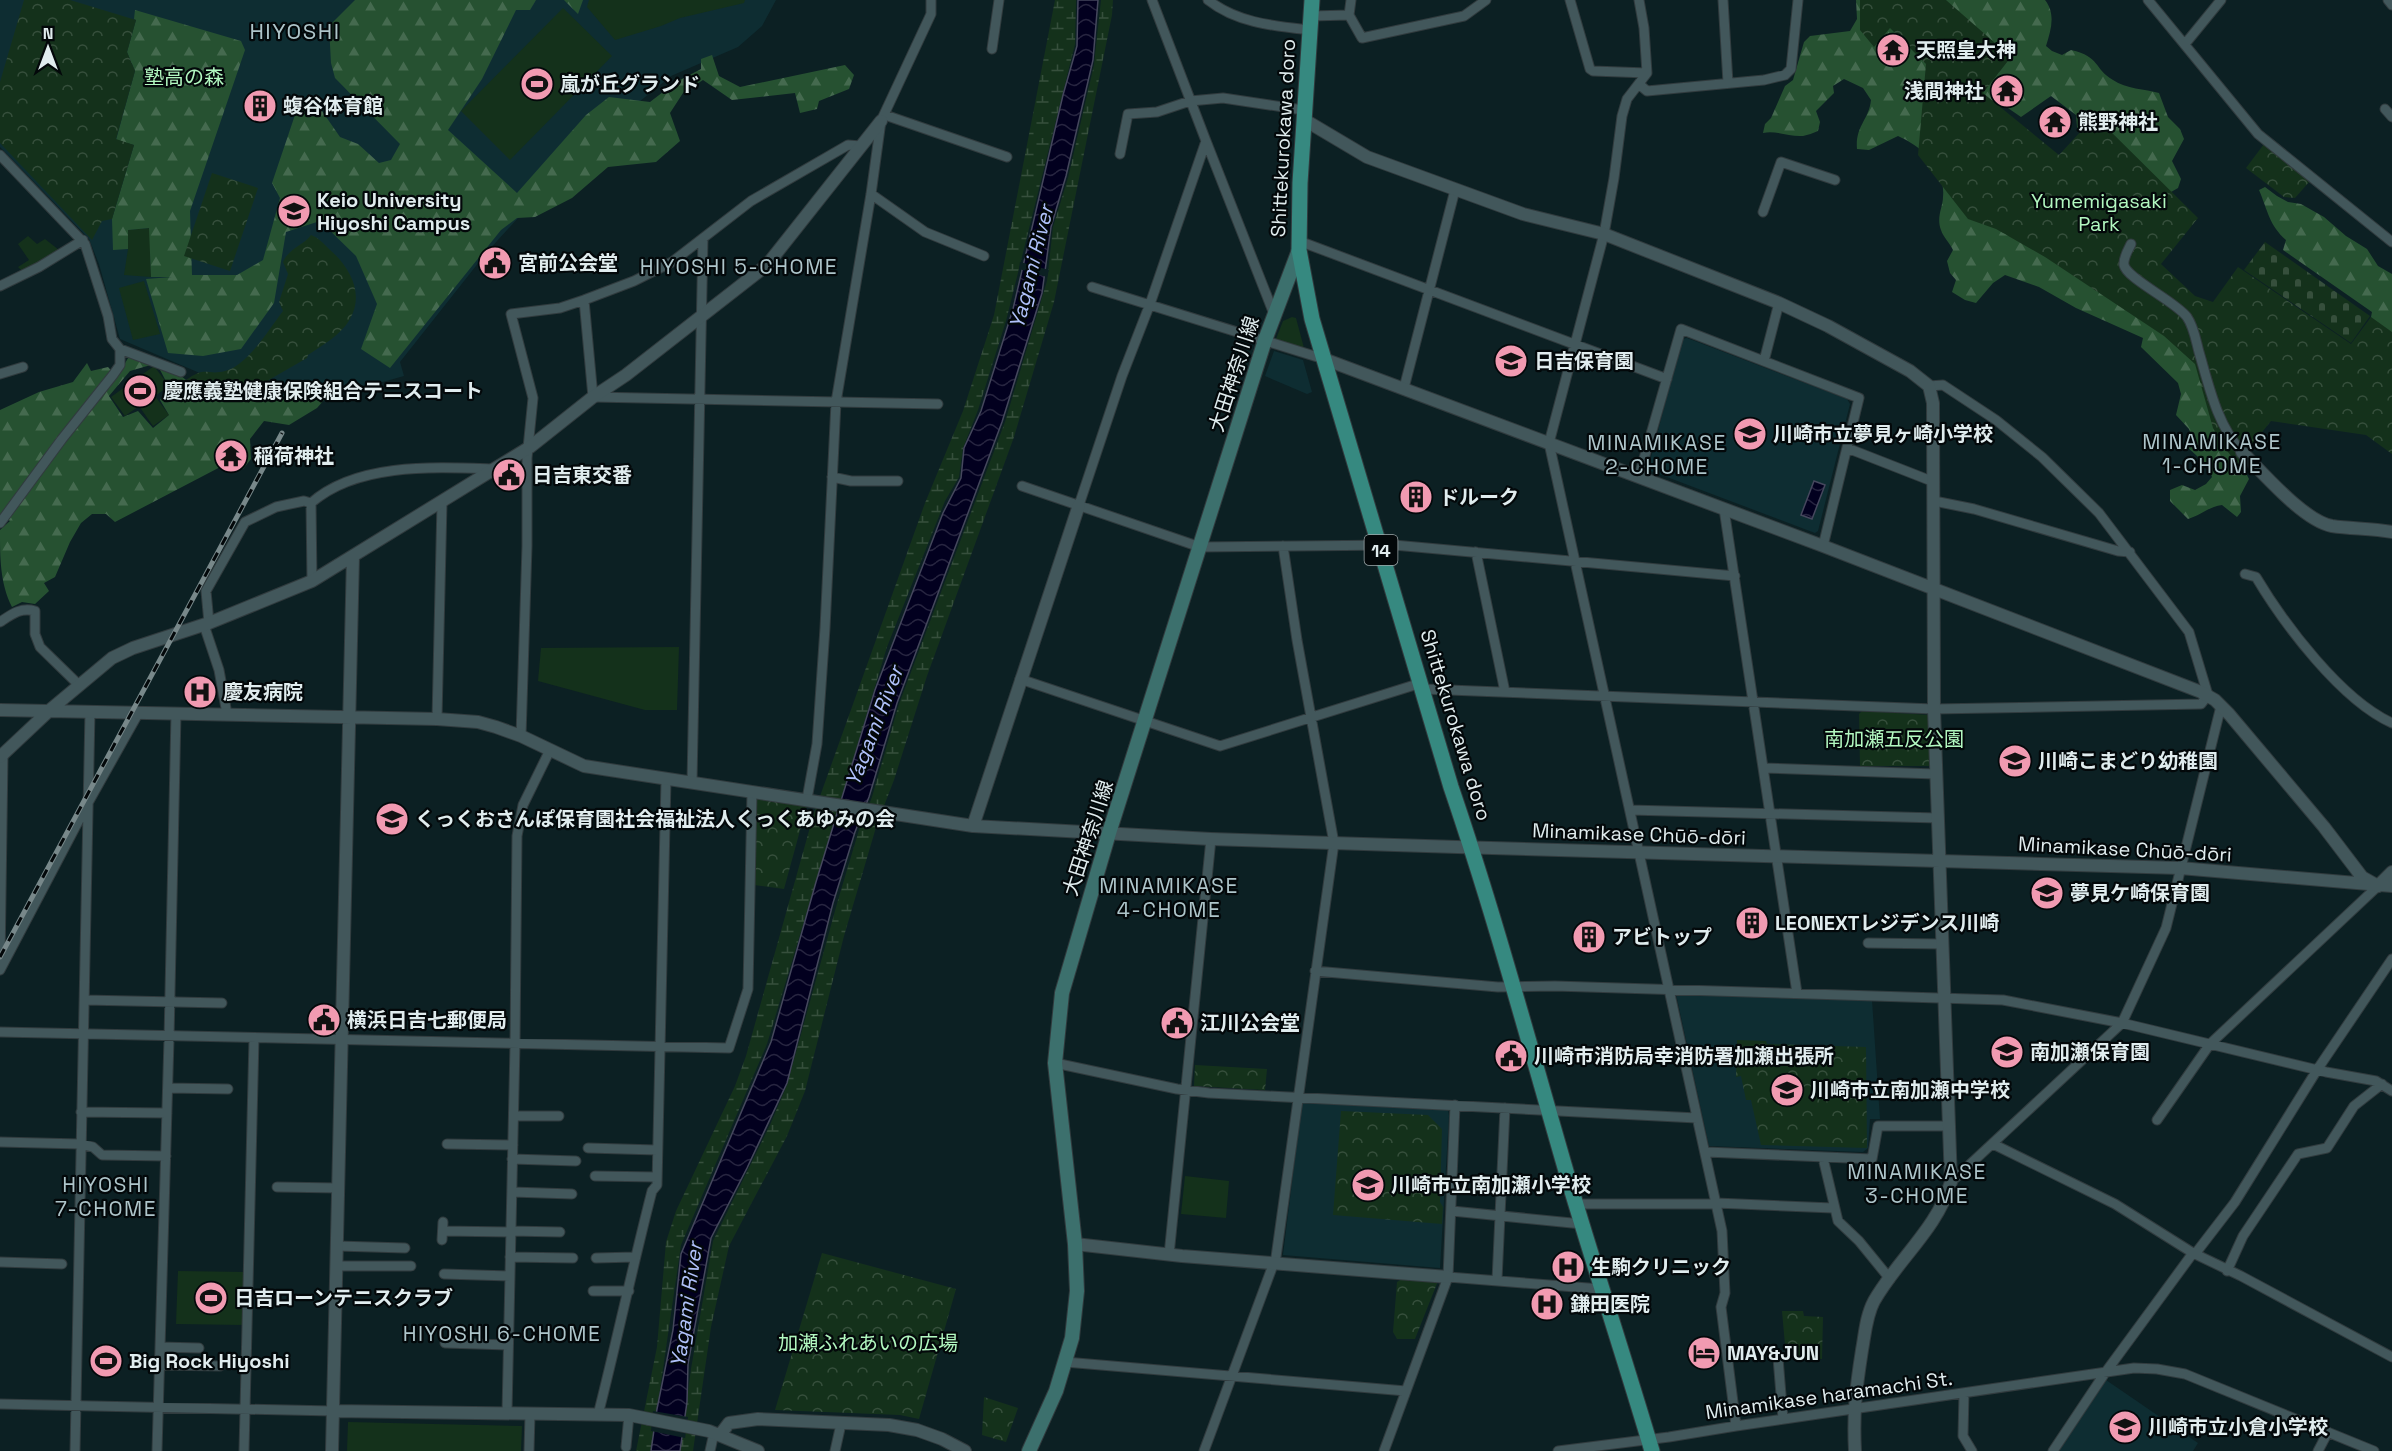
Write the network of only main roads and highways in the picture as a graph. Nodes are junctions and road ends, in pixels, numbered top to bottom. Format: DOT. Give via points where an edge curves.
graph roads {
  1 [pos="1312,0"];
  2 [pos="1299,246"];
  3 [pos="1651,1445"];
  4 [pos="1029,1451"];
  1 -- 2 [label="main road, Shittekurokawa doro / 14" via="1299,183"];
  2 -- 3 [label="main road, Shittekurokawa doro / 14" via="1312,319"];
  2 -- 4 [label="main road, 大田神奈川線" via="1265,340 1062,993 1055,1063 1077,1291 1065,1362"];
}
